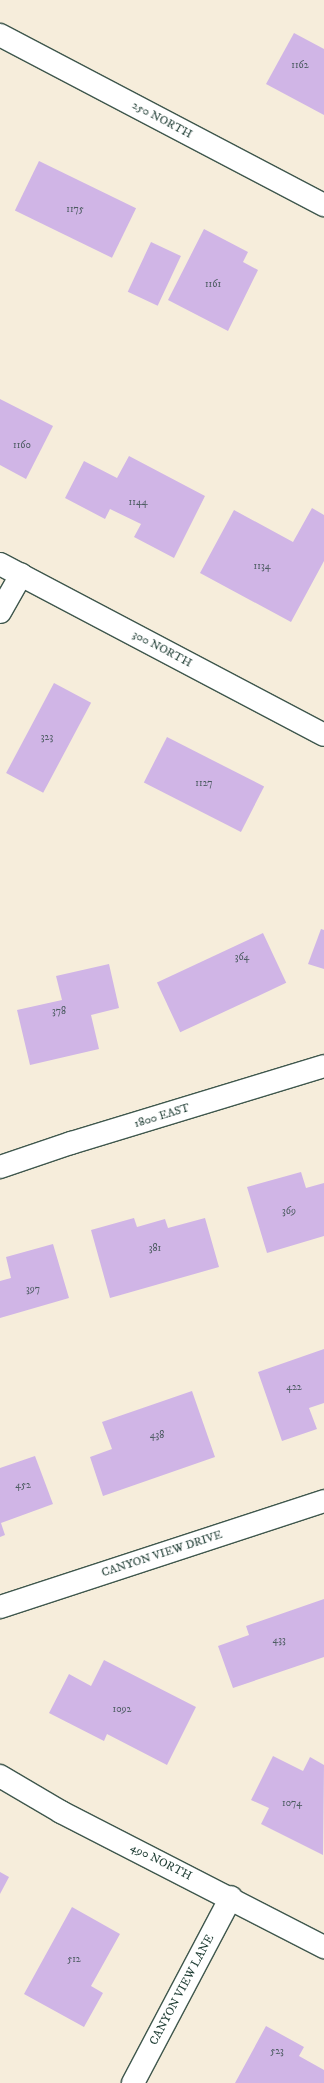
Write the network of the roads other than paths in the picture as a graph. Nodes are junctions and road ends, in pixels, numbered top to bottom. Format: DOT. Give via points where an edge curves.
graph roads {
  1 [pos="0,35"];
  2 [pos="324,205"];
  3 [pos="0,564"];
  4 [pos="21,575"];
  5 [pos="0,612"];
  6 [pos="324,735"];
  7 [pos="324,1066"];
  8 [pos="0,1168"];
  9 [pos="324,1501"];
  10 [pos="0,1607"];
  11 [pos="0,1776"];
  12 [pos="231,1897"];
  13 [pos="324,1947"];
  14 [pos="133,2083"];
  1 -- 2 [label="street, 250 NORTH"];
  3 -- 4 [label="street, 300 NORTH"];
  4 -- 5 [label="street"];
  4 -- 6 [label="street, 300 NORTH"];
  7 -- 8 [label="street, 1800 EAST"];
  9 -- 10 [label="street, CANYON VIEW DRIVE"];
  11 -- 12 [label="street, 490 NORTH" via="61,1812"];
  12 -- 13 [label="street, 490 NORTH"];
  12 -- 14 [label="street, CANYON VIEW LANE"];
}
